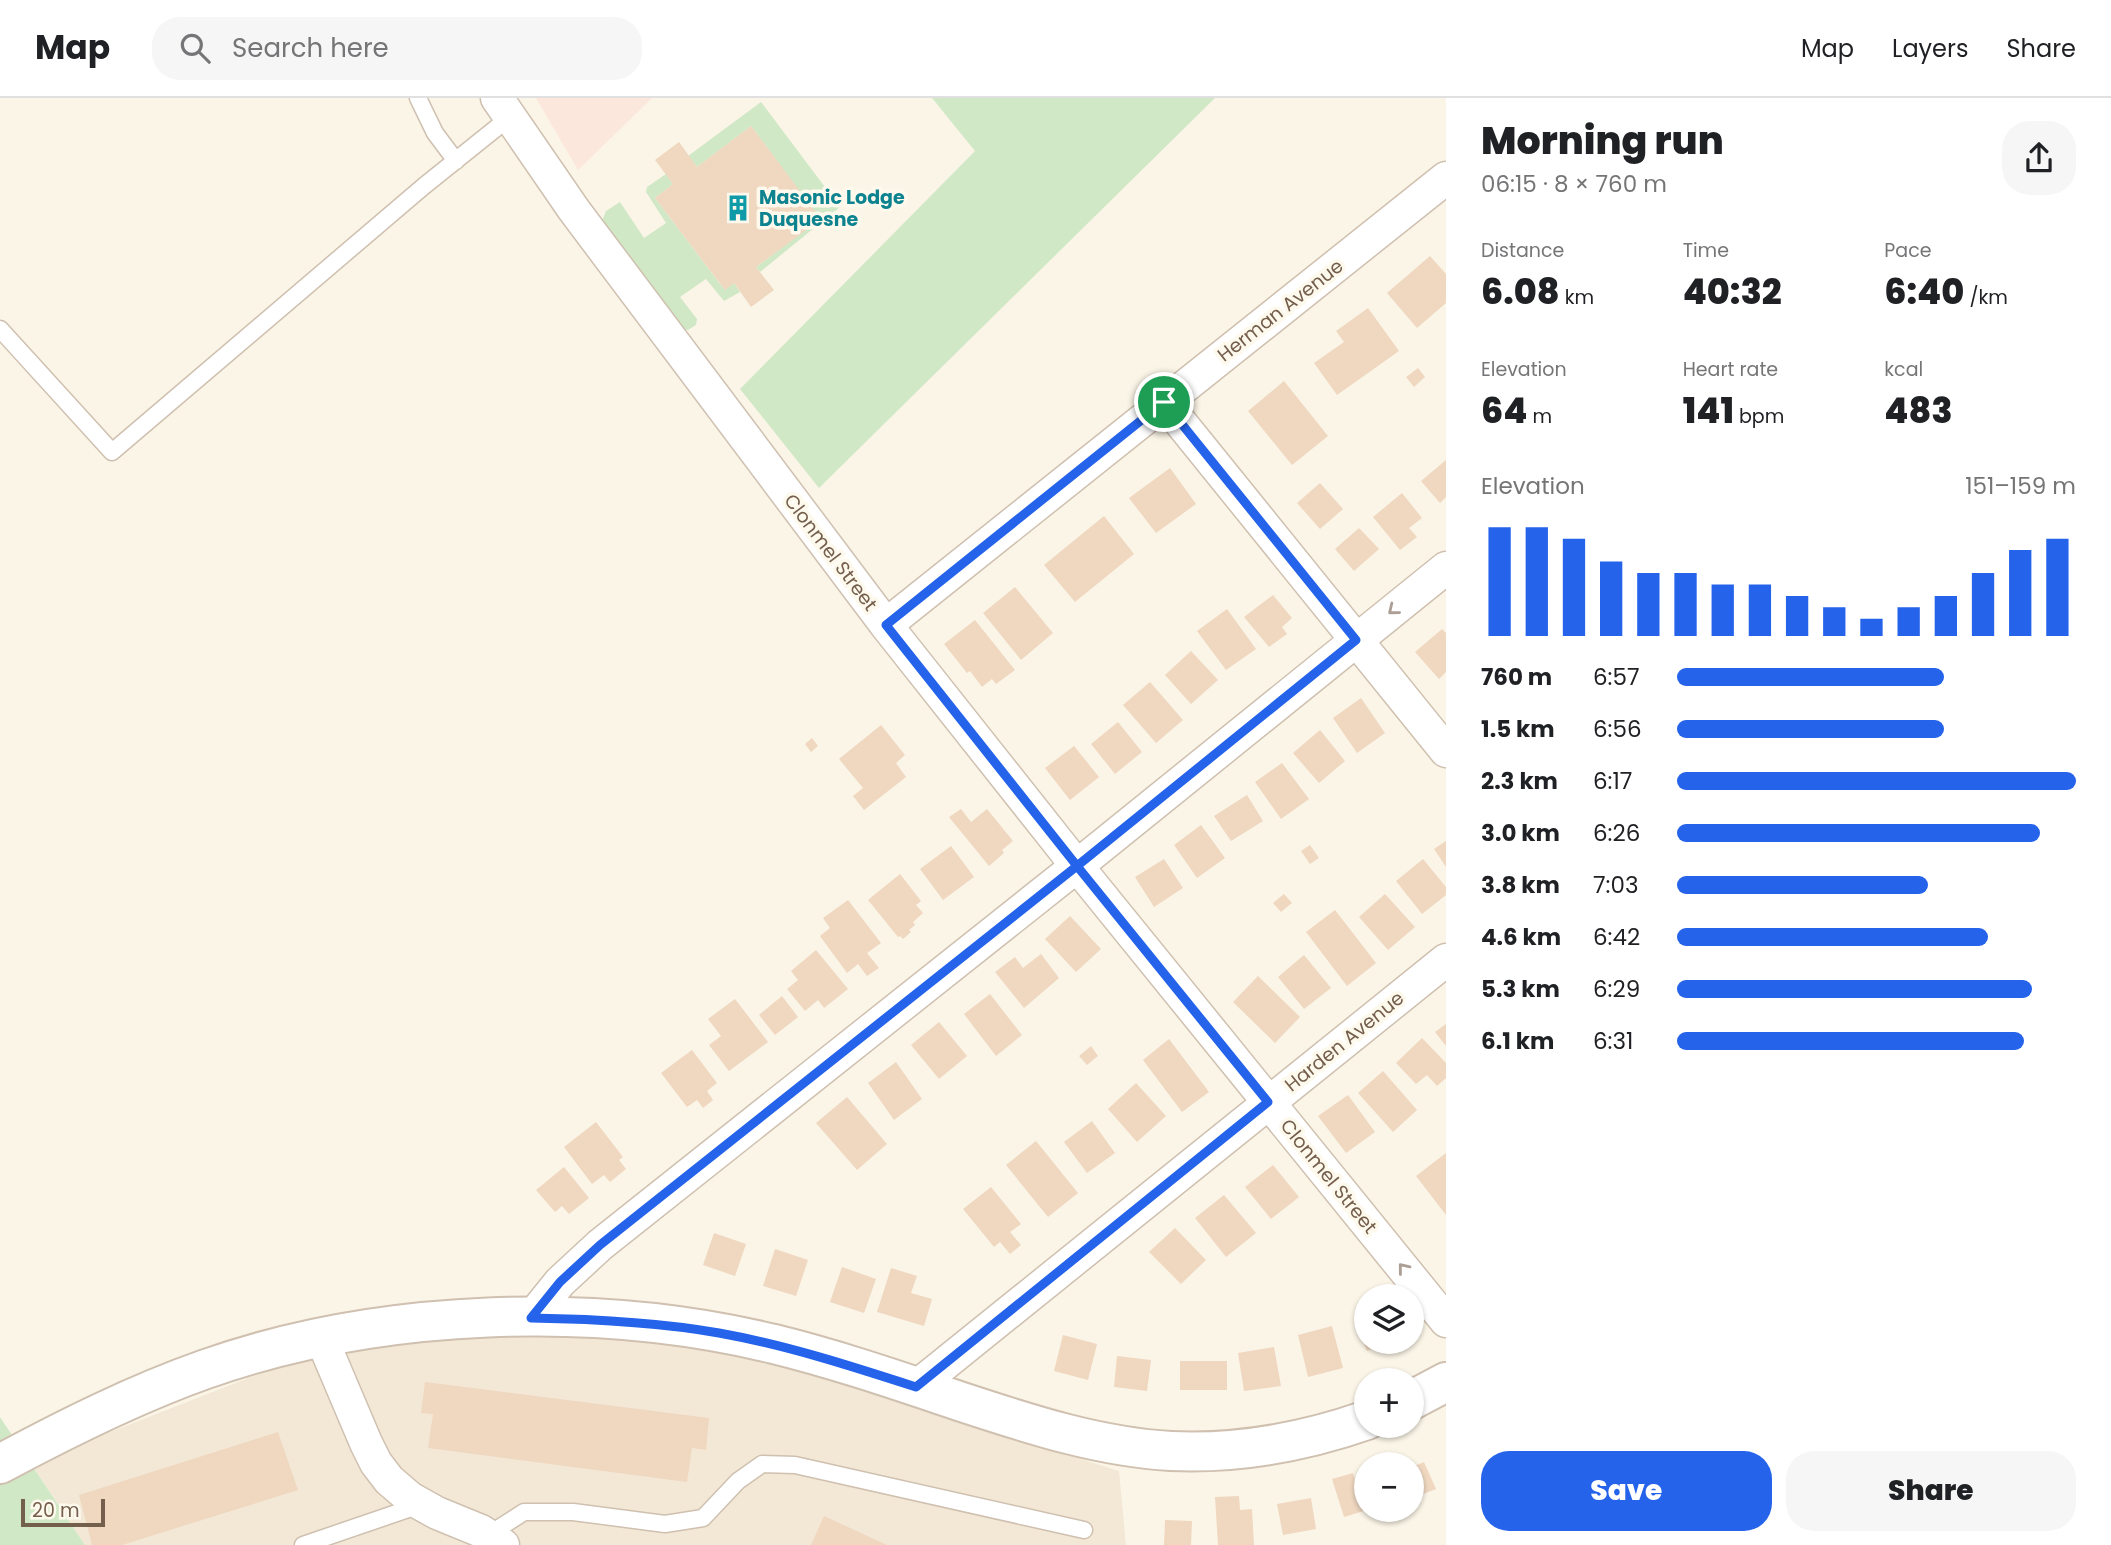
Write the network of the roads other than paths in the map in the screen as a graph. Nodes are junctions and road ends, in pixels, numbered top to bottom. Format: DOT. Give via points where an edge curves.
graph roads {
  1 [pos="418,98"];
  2 [pos="503,108"];
  3 [pos="456,161"];
  4 [pos="1446,178"];
  5 [pos="0,329"];
  6 [pos="1164,402"];
  7 [pos="1446,568"];
  8 [pos="886,625"];
  9 [pos="1356,640"];
  10 [pos="1446,751"];
  11 [pos="1077,866"];
  12 [pos="1446,960"];
  13 [pos="1268,1102"];
  14 [pos="531,1318"];
  15 [pos="1446,1321"];
  16 [pos="321,1337"];
  17 [pos="1446,1382"];
  18 [pos="916,1387"];
  19 [pos="1424,1394"];
  20 [pos="1354,1425"];
  21 [pos="0,1464"];
  22 [pos="422,1504"];
  23 [pos="1084,1530"];
  24 [pos="496,1540"];
  25 [pos="303,1545"];
  1 -- 3 [label="lane" via="435,133"];
  2 -- 3 [label="lane"];
  2 -- 8 [label="street, Clonmel Street" via="574,210"];
  3 -- 5 [label="lane" via="112,452"];
  4 -- 6 [label="street, Herman Avenue"];
  6 -- 8 [label="street, Herman Avenue"];
  6 -- 9 [label="street"];
  7 -- 9 [label="street, one-way"];
  8 -- 11 [label="street, Clonmel Street"];
  9 -- 10 [label="street"];
  9 -- 11 [label="street"];
  11 -- 13 [label="street, Clonmel Street"];
  11 -- 14 [label="street" via="600,1245 560,1282"];
  12 -- 13 [label="street, Harden Avenue"];
  15 -- 13 [label="street, Clonmel Street, one-way"];
  13 -- 18 [label="street, Harden Avenue"];
  14 -- 16 [label="street" via="438,1321"];
  14 -- 18 [label="street" via="716,1332 827,1358"];
  16 -- 21 [label="street" via="164,1384"];
  16 -- 22 [label="street" via="376,1463 389,1480"];
  17 -- 19 [label="street"];
  18 -- 20 [label="street" via="1036,1426 1170,1451 1255,1448"];
  22 -- 24 [label="street"];
  22 -- 25 [label="lane"];
  23 -- 24 [label="lane" via="795,1465 762,1464 738,1481 703,1518 666,1524 573,1512 524,1512"];
}
